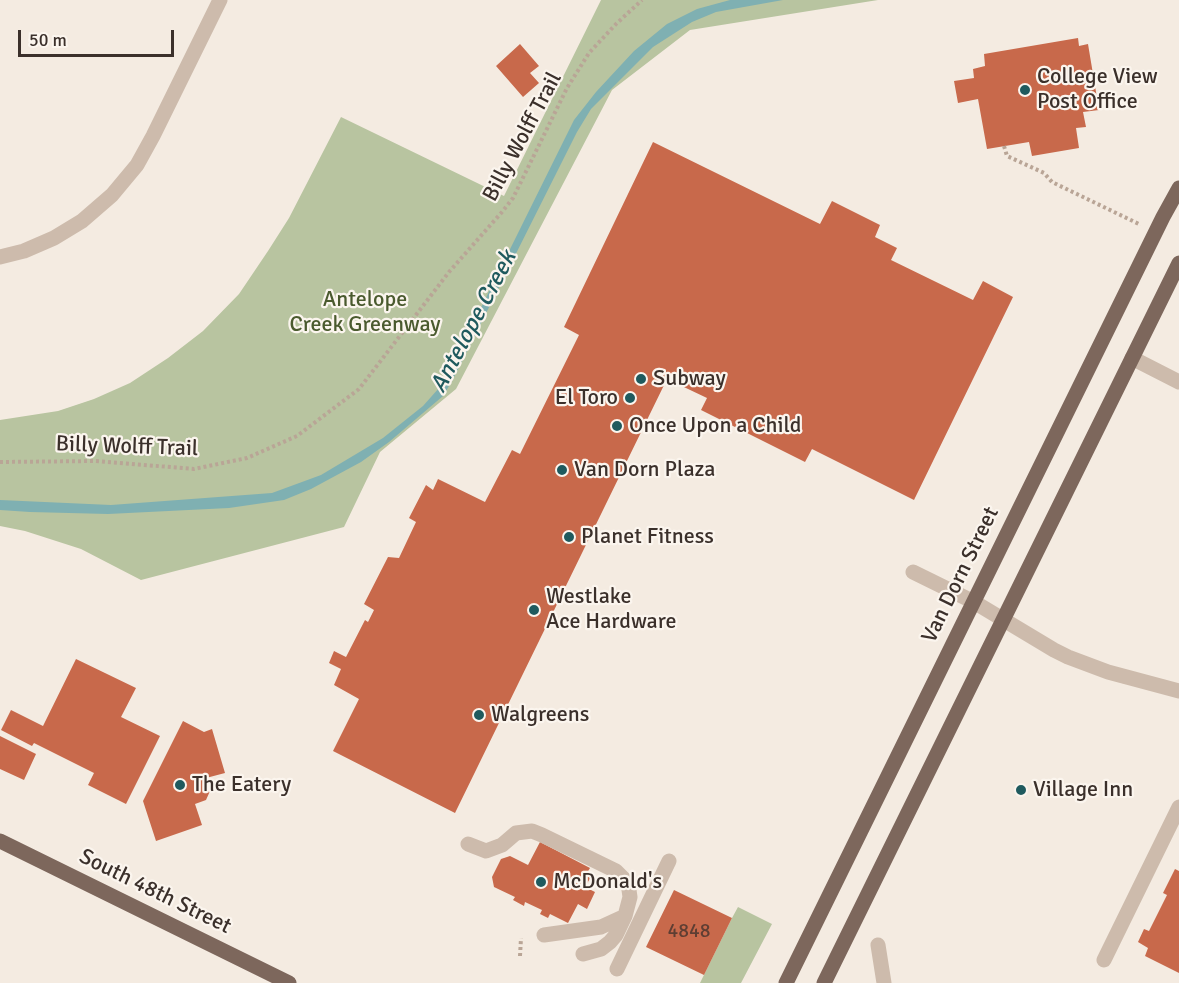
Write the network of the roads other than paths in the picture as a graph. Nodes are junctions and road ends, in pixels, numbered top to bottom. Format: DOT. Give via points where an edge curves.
graph roads {
  1 [pos="220,0"];
  2 [pos="1179,188"];
  3 [pos="0,257"];
  4 [pos="1179,263"];
  5 [pos="1132,358"];
  6 [pos="1179,382"];
  7 [pos="913,572"];
  8 [pos="974,602"];
  9 [pos="1004,619"];
  10 [pos="1179,691"];
  11 [pos="1179,807"];
  12 [pos="0,842"];
  13 [pos="468,844"];
  14 [pos="669,861"];
  15 [pos="625,916"];
  16 [pos="544,935"];
  17 [pos="878,945"];
  18 [pos="583,954"];
  19 [pos="1104,960"];
  20 [pos="617,969"];
  21 [pos="289,983"];
  22 [pos="786,983"];
  23 [pos="824,983"];
  24 [pos="884,983"];
  1 -- 3 [label="street" via="137,165 112,195 82,221 54,238"];
  2 -- 8 [label="main road, Van Dorn Street"];
  4 -- 5 [label="main road"];
  5 -- 6 [label="street"];
  5 -- 9 [label="main road"];
  7 -- 8 [label="street"];
  8 -- 9 [label="street"];
  8 -- 22 [label="main road, Van Dorn Street"];
  9 -- 10 [label="street" via="1092,668"];
  9 -- 23 [label="main road"];
  11 -- 19 [label="street"];
  12 -- 21 [label="main road, South 48th Street"];
  13 -- 15 [label="street" via="486,851 502,845 516,832 542,835 616,871 627,884 630,897"];
  14 -- 20 [label="street"];
  15 -- 16 [label="street" via="601,927"];
  15 -- 18 [label="street" via="610,942"];
  17 -- 24 [label="street"];
}
